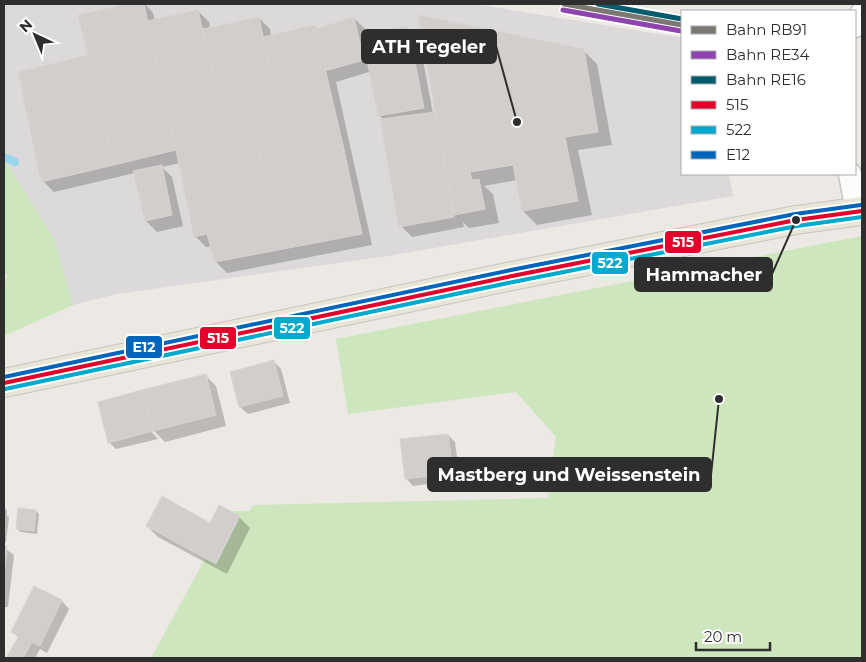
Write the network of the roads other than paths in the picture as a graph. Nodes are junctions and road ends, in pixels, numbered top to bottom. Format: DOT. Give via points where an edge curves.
graph roads {
  1 [pos="862,12"];
  2 [pos="856,24"];
  3 [pos="850,175"];
  4 [pos="859,211"];
  5 [pos="4,382"];
  1 -- 2 [label="street"];
  3 -- 4 [label="street"];
  4 -- 5 [label="main road" via="748,229 512,276"];
}
